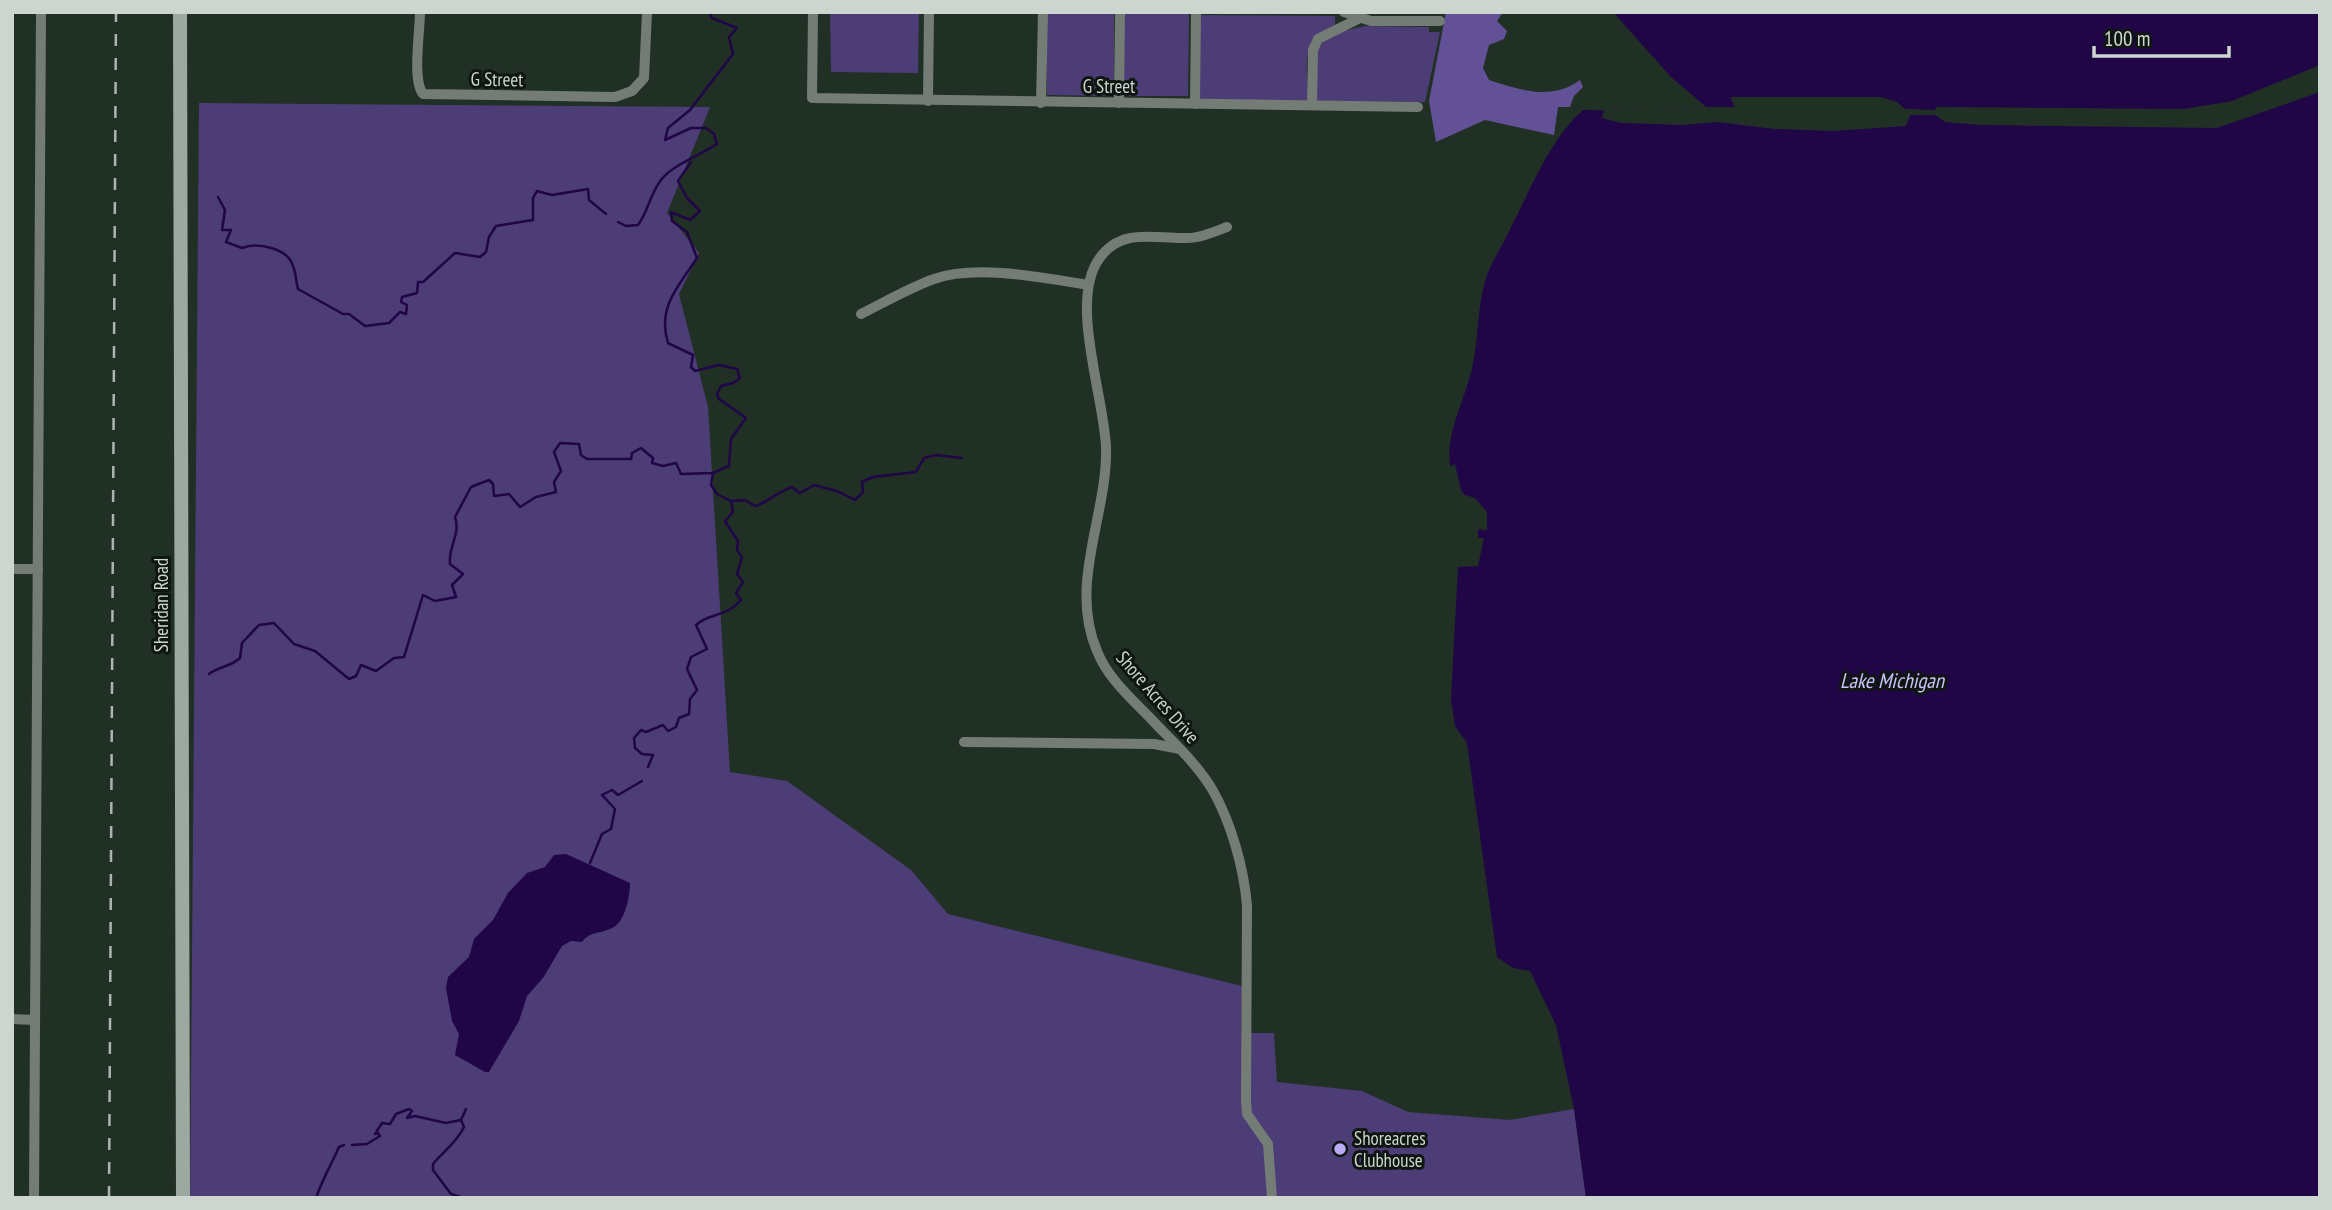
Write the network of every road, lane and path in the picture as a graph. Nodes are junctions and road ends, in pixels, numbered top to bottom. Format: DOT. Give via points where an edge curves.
graph roads {
  1 [pos="41,12"];
  2 [pos="180,12"];
  3 [pos="420,12"];
  4 [pos="647,12"];
  5 [pos="813,12"];
  6 [pos="929,12"];
  7 [pos="1042,12"];
  8 [pos="1120,12"];
  9 [pos="1196,12"];
  10 [pos="1344,12"];
  11 [pos="1360,15"];
  12 [pos="1440,21"];
  13 [pos="928,101"];
  14 [pos="1041,103"];
  15 [pos="1119,103"];
  16 [pos="1195,104"];
  17 [pos="1312,105"];
  18 [pos="1418,107"];
  19 [pos="1227,228"];
  20 [pos="1088,285"];
  21 [pos="861,314"];
  22 [pos="12,569"];
  23 [pos="38,569"];
  24 [pos="964,742"];
  25 [pos="1180,750"];
  26 [pos="12,1019"];
  27 [pos="35,1020"];
  28 [pos="34,1198"];
  29 [pos="183,1198"];
  30 [pos="1272,1198"];
  1 -- 23 [label="street"];
  2 -- 29 [label="main road, Sheridan Road"];
  3 -- 4 [label="street, G Street" via="421,92 431,96 595,98 625,94 644,78"];
  5 -- 13 [label="street, G Street" via="812,98"];
  6 -- 13 [label="street"];
  7 -- 14 [label="street"];
  8 -- 15 [label="street"];
  9 -- 16 [label="street"];
  10 -- 11 [label="street"];
  11 -- 12 [label="street"];
  11 -- 17 [label="street" via="1318,39 1313,50"];
  13 -- 14 [label="street, G Street"];
  14 -- 15 [label="street, G Street"];
  15 -- 16 [label="street, G Street"];
  16 -- 17 [label="street, G Street"];
  17 -- 18 [label="street, G Street"];
  19 -- 20 [label="street, Shore Acres Drive" via="1196,237 1124,239 1099,258"];
  20 -- 21 [label="street" via="1015,276 954,275 934,279"];
  20 -- 25 [label="street, Shore Acres Drive" via="1106,451 1090,548 1088,617 1097,651 1111,675"];
  22 -- 23 [label="street"];
  23 -- 27 [label="street"];
  24 -- 25 [label="street" via="1154,744"];
  25 -- 30 [label="street, Shore Acres Drive" via="1212,790 1246,884 1247,1114 1268,1144"];
  26 -- 27 [label="street"];
  27 -- 28 [label="street"];
}
